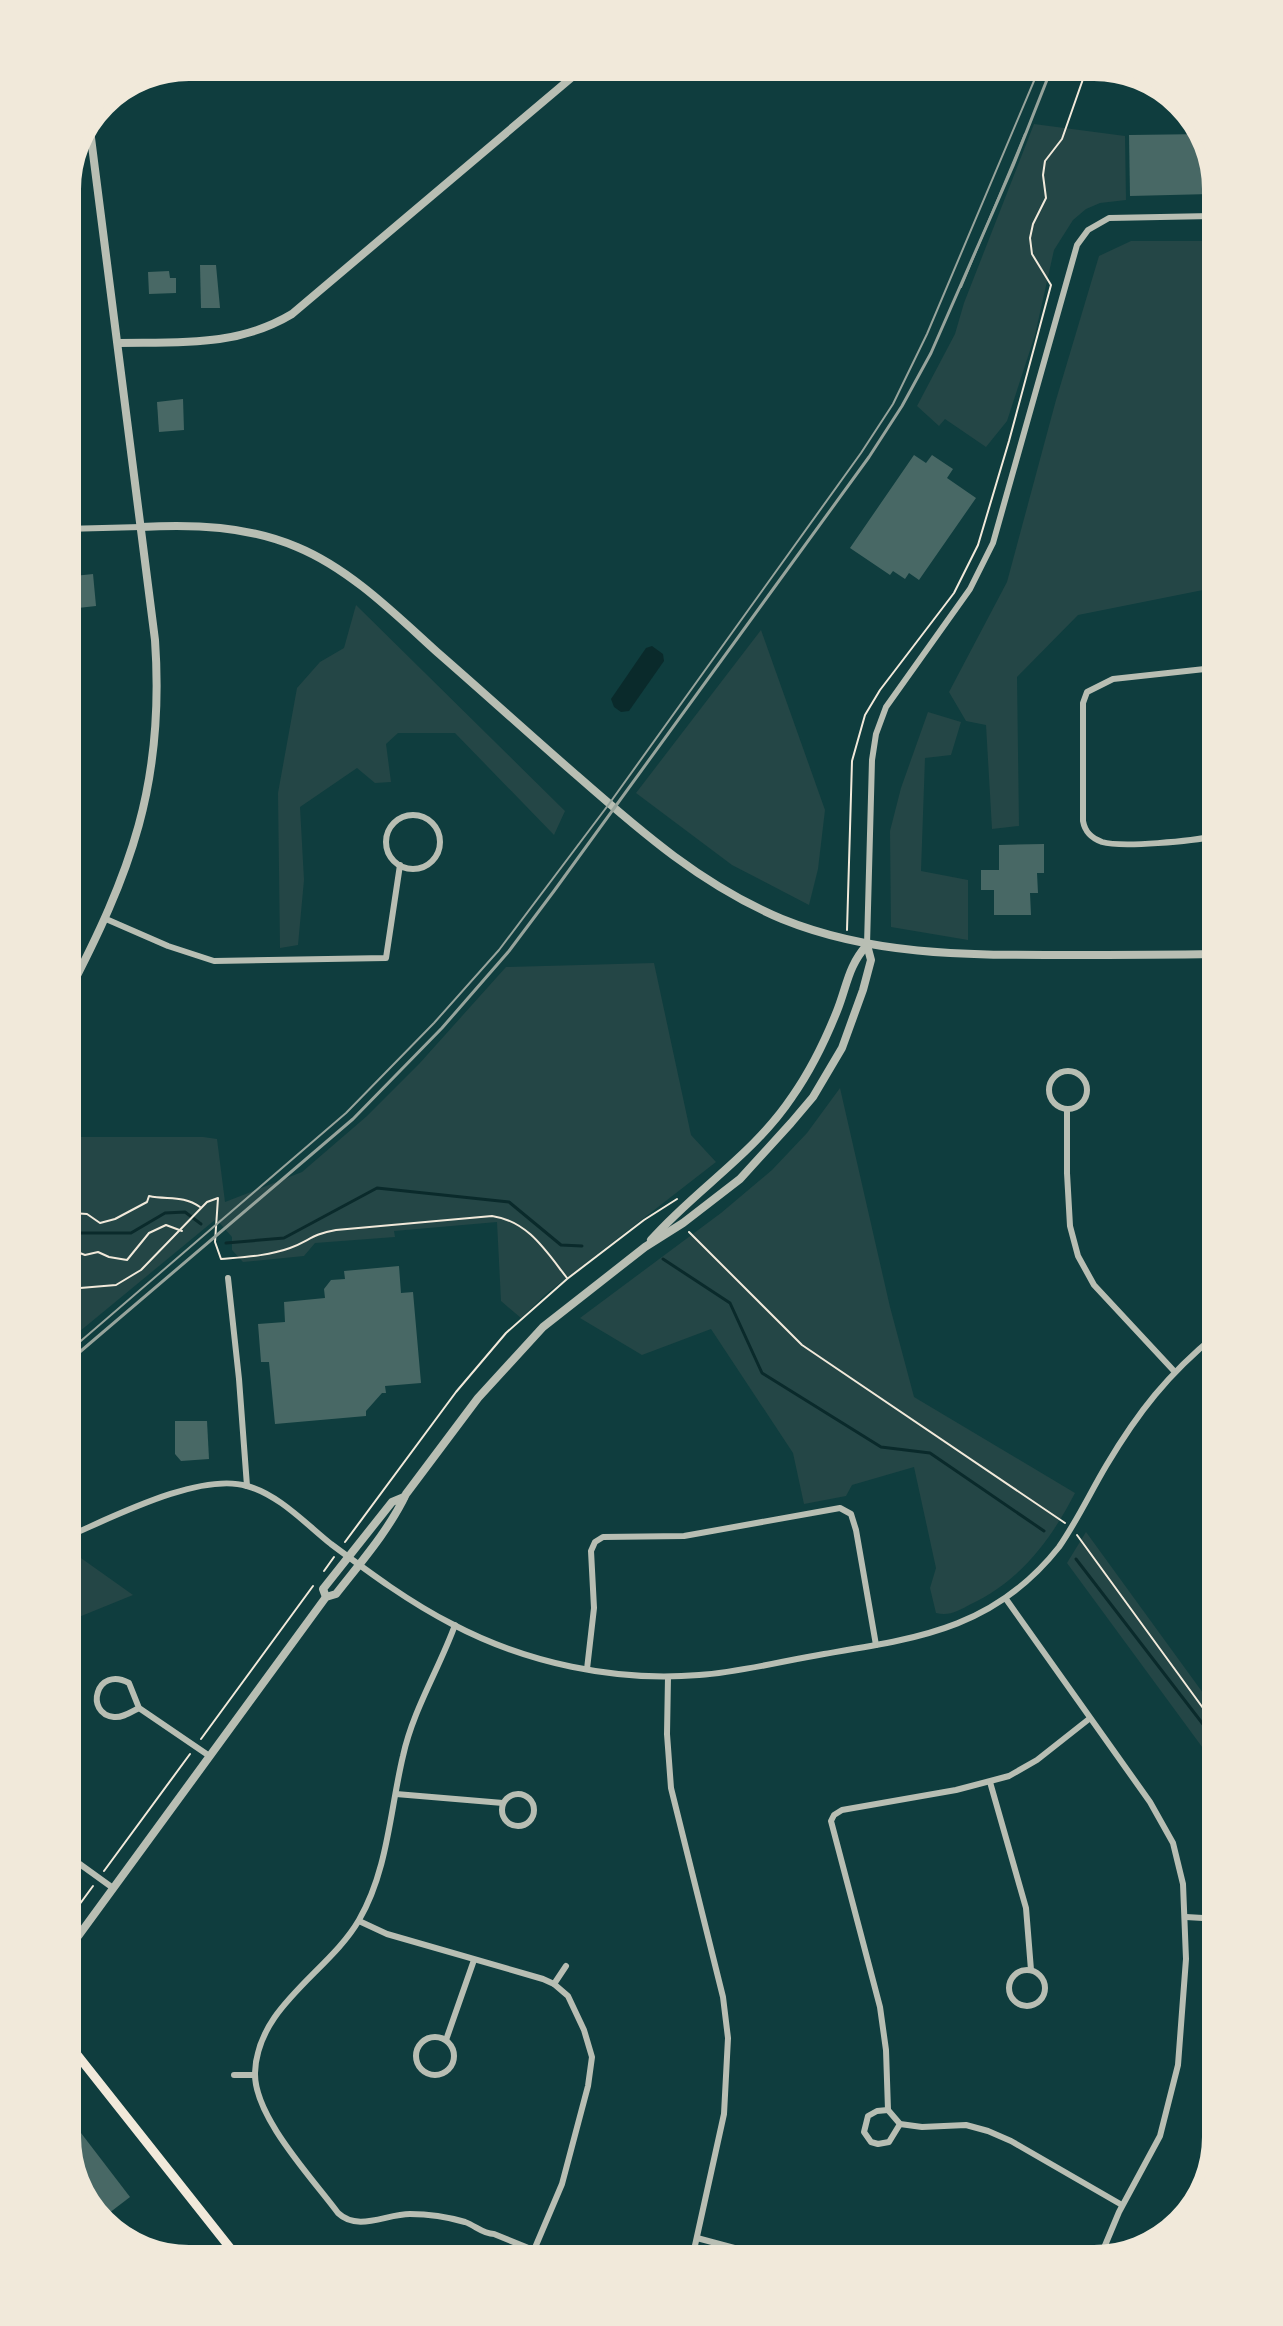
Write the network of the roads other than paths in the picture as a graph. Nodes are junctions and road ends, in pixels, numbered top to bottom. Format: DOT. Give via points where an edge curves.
graph roads {
  1 [pos="573,76"];
  2 [pos="91,134"];
  3 [pos="1207,216"];
  4 [pos="118,343"];
  5 [pos="141,527"];
  6 [pos="76,529"];
  7 [pos="1207,669"];
  8 [pos="1207,837"];
  9 [pos="400,865"];
  10 [pos="106,919"];
  11 [pos="867,945"];
  12 [pos="1207,954"];
  13 [pos="76,978"];
  14 [pos="1067,1109"];
  15 [pos="645,1247"];
  16 [pos="228,1278"];
  17 [pos="1207,1343"];
  18 [pos="1174,1371"];
  19 [pos="247,1486"];
  20 [pos="404,1497"];
  21 [pos="76,1533"];
  22 [pos="349,1556"];
  23 [pos="359,1564"];
  24 [pos="326,1597"];
  25 [pos="1006,1599"];
  26 [pos="455,1625"];
  27 [pos="876,1645"];
  28 [pos="587,1669"];
  29 [pos="668,1677"];
  30 [pos="139,1708"];
  31 [pos="1089,1719"];
  32 [pos="208,1755"];
  33 [pos="990,1782"];
  34 [pos="396,1794"];
  35 [pos="503,1803"];
  36 [pos="76,1861"];
  37 [pos="113,1888"];
  38 [pos="1186,1917"];
  39 [pos="1207,1918"];
  40 [pos="359,1921"];
  41 [pos="76,1939"];
  42 [pos="474,1960"];
  43 [pos="566,1966"];
  44 [pos="1031,1970"];
  45 [pos="554,1984"];
  46 [pos="446,2040"];
  47 [pos="76,2053"];
  48 [pos="234,2075"];
  49 [pos="255,2075"];
  50 [pos="888,2110"];
  51 [pos="900,2124"];
  52 [pos="1122,2205"];
  53 [pos="697,2238"];
  54 [pos="1103,2249"];
  55 [pos="232,2250"];
  56 [pos="534,2250"];
  57 [pos="694,2250"];
  58 [pos="742,2250"];
  1 -- 4 [label="street" via="292,314 237,338"];
  2 -- 4 [label="street"];
  3 -- 11 [label="street" via="1109,218 1088,230 1077,245 993,543 970,589 886,707 876,734"];
  4 -- 5 [label="street"];
  5 -- 6 [label="street"];
  5 -- 10 [label="street" via="156,659 154,754 138,833"];
  5 -- 11 [label="street" via="223,528 266,536 316,556 399,617 664,851 745,902 815,931"];
  7 -- 8 [label="street" via="1113,679 1087,692 1083,703 1085,830 1114,845"];
  9 -- 9 [label="street" via="416,869 436,857 439,833 425,818 402,818 390,829 386,845"];
  9 -- 10 [label="street" via="386,958 214,961"];
  10 -- 13 [label="street"];
  11 -- 12 [label="street" via="980,955"];
  11 -- 15 [label="street" via="855,959 819,1054 791,1099 738,1160 675,1212"];
  11 -- 15 [label="street" via="871,960 863,990 842,1048 813,1097 740,1179"];
  14 -- 14 [label="street" via="1080,1105 1087,1094 1082,1077 1067,1072 1053,1079 1049,1092 1056,1105"];
  14 -- 18 [label="street" via="1070,1226 1078,1256 1094,1285"];
  15 -- 20 [label="street" via="543,1327 478,1398"];
  16 -- 19 [label="street"];
  17 -- 18 [label="street"];
  18 -- 25 [label="street" via="1128,1429 1059,1547"];
  19 -- 21 [label="street" via="194,1487"];
  19 -- 22 [label="street"];
  20 -- 22 [label="street" via="392,1502"];
  20 -- 23 [label="street"];
  22 -- 23 [label="street"];
  22 -- 24 [label="street" via="323,1589"];
  23 -- 24 [label="street" via="336,1594"];
  23 -- 26 [label="street"];
  24 -- 32 [label="street"];
  25 -- 27 [label="street" via="956,1626"];
  25 -- 31 [label="street"];
  26 -- 28 [label="street" via="527,1655"];
  26 -- 34 [label="street" via="410,1733"];
  27 -- 28 [label="street" via="856,1530 851,1514 840,1508 705,1534 598,1540 591,1551 594,1608"];
  27 -- 29 [label="street"];
  28 -- 29 [label="street"];
  29 -- 53 [label="street" via="671,1788 723,1997 728,2038 724,2114"];
  30 -- 30 [label="street" via="134,1690 123,1680 110,1680 99,1688 98,1707 108,1715 120,1717"];
  30 -- 32 [label="street"];
  31 -- 33 [label="street" via="1020,1771"];
  31 -- 38 [label="street" via="1148,1798 1173,1843"];
  32 -- 37 [label="street"];
  33 -- 44 [label="street" via="1026,1908"];
  33 -- 50 [label="street" via="842,1810 831,1821 880,2007"];
  34 -- 35 [label="street"];
  34 -- 40 [label="street" via="381,1865"];
  35 -- 35 [label="street" via="503,1817 510,1824 523,1826 533,1817 533,1804 526,1796 516,1794"];
  36 -- 37 [label="street"];
  37 -- 41 [label="street"];
  38 -- 39 [label="street"];
  38 -- 52 [label="street" via="1176,2075 1160,2136"];
  40 -- 42 [label="street"];
  40 -- 49 [label="street" via="272,2021"];
  42 -- 45 [label="street"];
  42 -- 46 [label="street"];
  43 -- 45 [label="street"];
  44 -- 44 [label="street" via="1018,1972 1008,1985 1011,1998 1022,2005 1037,2002 1044,1992 1041,1976"];
  45 -- 56 [label="street" via="568,1996 592,2057 562,2184"];
  46 -- 46 [label="street" via="433,2036 421,2042 416,2060 423,2072 439,2075 452,2065 454,2053"];
  47 -- 55 [label="main road"];
  48 -- 49 [label="street"];
  49 -- 56 [label="street" via="281,2139 346,2219 432,2215 463,2221"];
  50 -- 51 [label="street"];
  50 -- 51 [label="street" via="868,2116 864,2132 871,2142 889,2142"];
  51 -- 52 [label="street" via="966,2125 988,2131"];
  52 -- 54 [label="street"];
  53 -- 57 [label="street"];
  53 -- 58 [label="street"];
}
